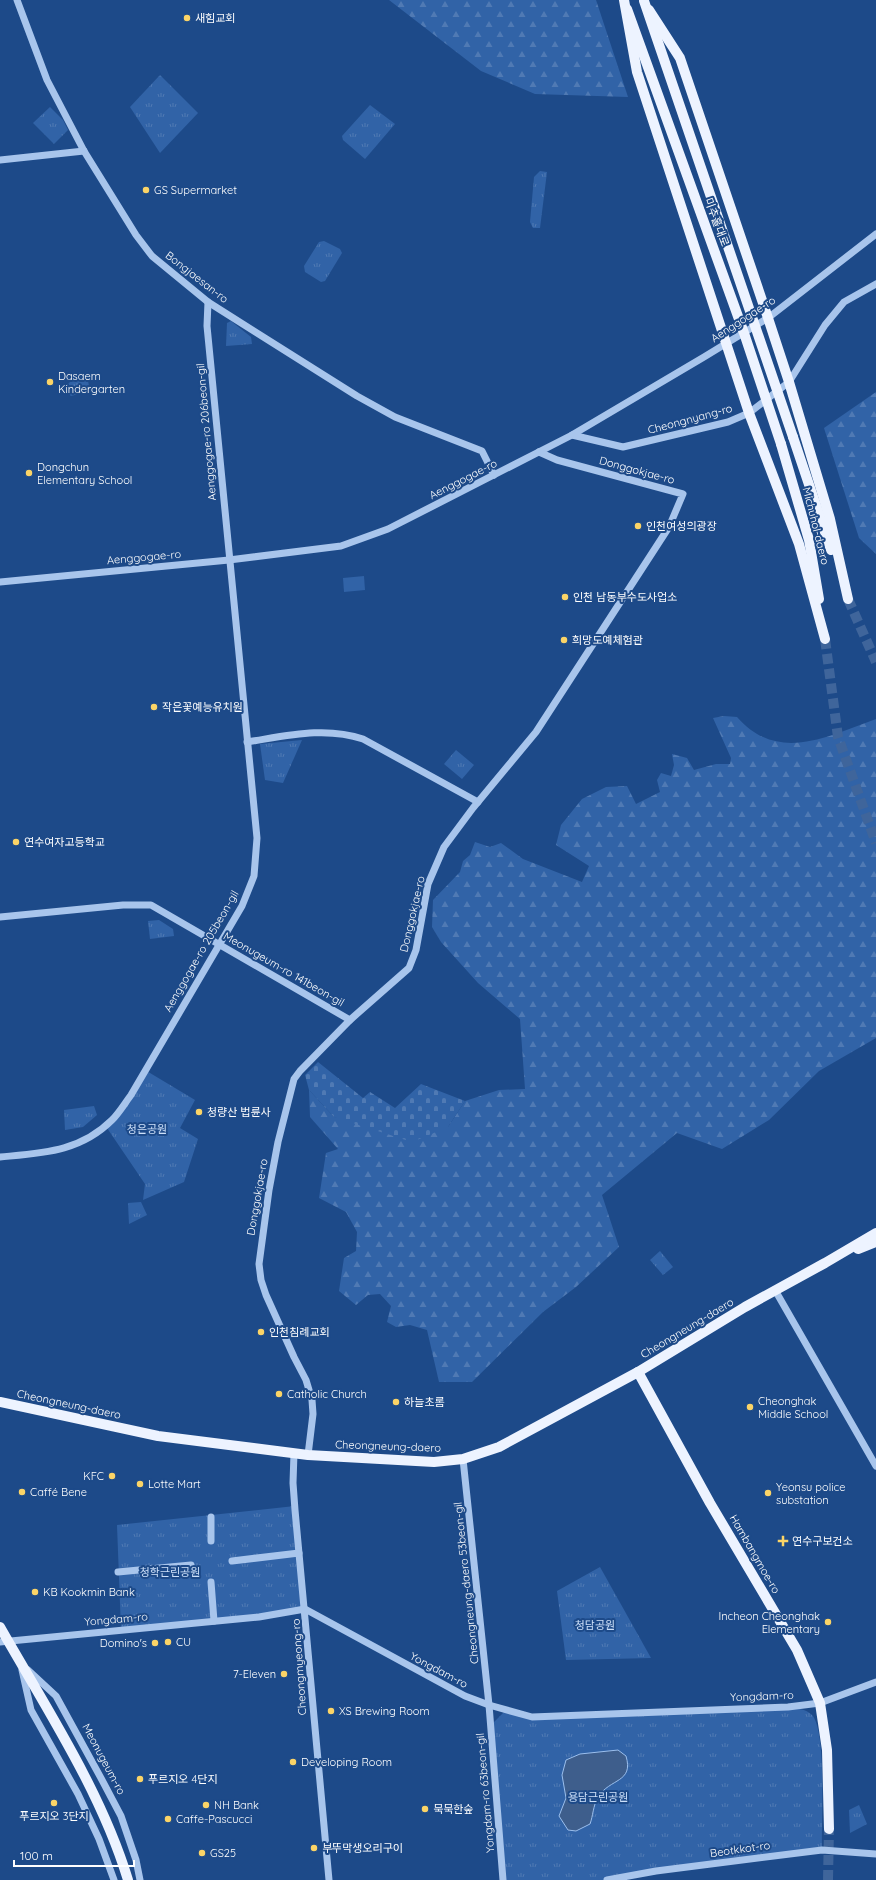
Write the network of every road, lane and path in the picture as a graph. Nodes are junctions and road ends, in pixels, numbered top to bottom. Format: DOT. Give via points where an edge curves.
graph roads {
  1 [pos="17,0"];
  2 [pos="643,1"];
  3 [pos="626,5"];
  4 [pos="84,151"];
  5 [pos="0,160"];
  6 [pos="876,234"];
  7 [pos="876,284"];
  8 [pos="208,302"];
  9 [pos="768,318"];
  10 [pos="727,343"];
  11 [pos="789,382"];
  12 [pos="749,414"];
  13 [pos="572,434"];
  14 [pos="793,437"];
  15 [pos="781,444"];
  16 [pos="539,452"];
  17 [pos="494,475"];
  18 [pos="229,560"];
  19 [pos="0,582"];
  20 [pos="247,742"];
  21 [pos="478,802"];
  22 [pos="0,916"];
  23 [pos="219,944"];
  24 [pos="350,1020"];
  25 [pos="0,1157"];
  26 [pos="876,1227"];
  27 [pos="876,1233"];
  28 [pos="876,1242"];
  29 [pos="876,1248"];
  30 [pos="825,1263"];
  31 [pos="775,1290"];
  32 [pos="638,1372"];
  33 [pos="0,1402"];
  34 [pos="294,1453"];
  35 [pos="308,1454"];
  36 [pos="464,1459"];
  37 [pos="876,1466"];
  38 [pos="211,1517"];
  39 [pos="211,1541"];
  40 [pos="300,1553"];
  41 [pos="232,1561"];
  42 [pos="191,1564"];
  43 [pos="118,1572"];
  44 [pos="212,1582"];
  45 [pos="306,1609"];
  46 [pos="214,1621"];
  47 [pos="0,1627"];
  48 [pos="4,1642"];
  49 [pos="21,1664"];
  50 [pos="876,1682"];
  51 [pos="820,1704"];
  52 [pos="489,1705"];
  53 [pos="829,1829"];
  54 [pos="876,1854"];
  55 [pos="114,1880"];
  56 [pos="128,1880"];
  57 [pos="140,1880"];
  58 [pos="329,1880"];
  59 [pos="503,1880"];
  60 [pos="608,1880"];
  1 -- 4 [label="street, Bongjaesan-ro" via="47,80"];
  2 -- 9 [label="main road" via="680,58"];
  2 -- 14 [label="main road, 미추홀대로, bridge"];
  3 -- 10 [label="main road" via="637,72"];
  3 -- 15 [label="main road, 미추홀대로, bridge" via="744,333"];
  4 -- 5 [label="street"];
  4 -- 8 [label="street, Bongjaesan-ro" via="136,235 152,256"];
  6 -- 9 [label="street, Aenggogae-ro"];
  7 -- 11 [label="street, Cheongnyang-ro" via="844,302 825,325"];
  8 -- 17 [label="street, Bongjaesan-ro" via="357,396 395,417 482,451"];
  8 -- 18 [label="street, Aenggogae-ro 206beon-gil" via="207,326"];
  9 -- 10 [label="street, Aenggogae-ro"];
  9 -- 11 [label="main road"];
  10 -- 12 [label="main road"];
  10 -- 13 [label="street, Aenggogae-ro"];
  11 -- 12 [label="street, Cheongnyang-ro"];
  11 -- 14 [label="main road, Michuhol-daero" via="830,519 848,599"];
  12 -- 13 [label="street, Cheongnyang-ro" via="728,422 623,447"];
  12 -- 15 [label="main road, Michuhol-daero" via="799,544 825,639 811,547"];
  13 -- 16 [label="street, Aenggogae-ro"];
  16 -- 17 [label="street, Aenggogae-ro"];
  16 -- 21 [label="street, Donggokjae-ro" via="557,460 683,494 669,527 536,732"];
  17 -- 18 [label="street, Aenggogae-ro" via="388,529 341,546"];
  18 -- 19 [label="street, Aenggogae-ro"];
  18 -- 20 [label="street, Aenggogae-ro 205beon-gil"];
  20 -- 21 [label="street" via="312,732 348,734 363,739"];
  20 -- 23 [label="street, Aenggogae-ro 205beon-gil" via="257,838 254,876 242,906"];
  21 -- 24 [label="street, Donggokjae-ro" via="444,847 428,884 416,950 409,968"];
  22 -- 23 [label="street, Meonugeum-ro 141beon-gil" via="123,905 151,905"];
  23 -- 24 [label="street, Meonugeum-ro 141beon-gil"];
  23 -- 25 [label="street, Aenggogae-ro 205beon-gil" via="130,1095 112,1120 87,1138 57,1151"];
  24 -- 35 [label="street, Donggokjae-ro" via="294,1079 278,1142 260,1249 261,1280 284,1336 306,1380 312,1400 313,1414"];
  26 -- 30 [label="main road"];
  27 -- 30 [label="main road"];
  28 -- 30 [label="main road"];
  29 -- 30 [label="main road"];
  30 -- 31 [label="main road, Cheongneung-daero"];
  31 -- 32 [label="main road, Cheongneung-daero"];
  31 -- 37 [label="street"];
  32 -- 36 [label="main road, Cheongneung-daero" via="499,1447"];
  32 -- 51 [label="main road, Hambangmoe-ro" via="710,1502 797,1650"];
  33 -- 34 [label="main road, Cheongneung-daero" via="158,1436"];
  34 -- 35 [label="main road, Cheongneung-daero"];
  34 -- 40 [label="street, Cheongmyeong-ro" via="293,1483"];
  35 -- 36 [label="main road, Cheongneung-daero" via="434,1462"];
  36 -- 52 [label="street, Cheongneung-daero 53beon-gil"];
  38 -- 39 [label="street"];
  40 -- 41 [label="street"];
  40 -- 45 [label="street, Cheongmyeong-ro"];
  42 -- 43 [label="street"];
  44 -- 46 [label="street"];
  45 -- 46 [label="street, Yongdam-ro"];
  45 -- 52 [label="street, Yongdam-ro" via="424,1675"];
  45 -- 58 [label="street, Cheongmyeong-ro" via="308,1665"];
  46 -- 48 [label="street, Yongdam-ro"];
  47 -- 48 [label="main road, Meonugeum-ro"];
  48 -- 49 [label="main road, Meonugeum-ro"];
  49 -- 55 [label="street, Meonugeum-ro" via="31,1710 82,1801"];
  49 -- 56 [label="main road, Meonugeum-ro" via="91,1787 106,1818"];
  49 -- 57 [label="street, Meonugeum-ro" via="56,1696 121,1816"];
  50 -- 51 [label="street, Yongdam-ro"];
  51 -- 52 [label="street, Yongdam-ro" via="532,1717"];
  51 -- 53 [label="main road, Hambangmoe-ro" via="827,1750"];
  52 -- 59 [label="street, Yongdam-ro 63beon-gil"];
  54 -- 60 [label="street, Beotkkot-ro" via="822,1850 656,1871"];
}
